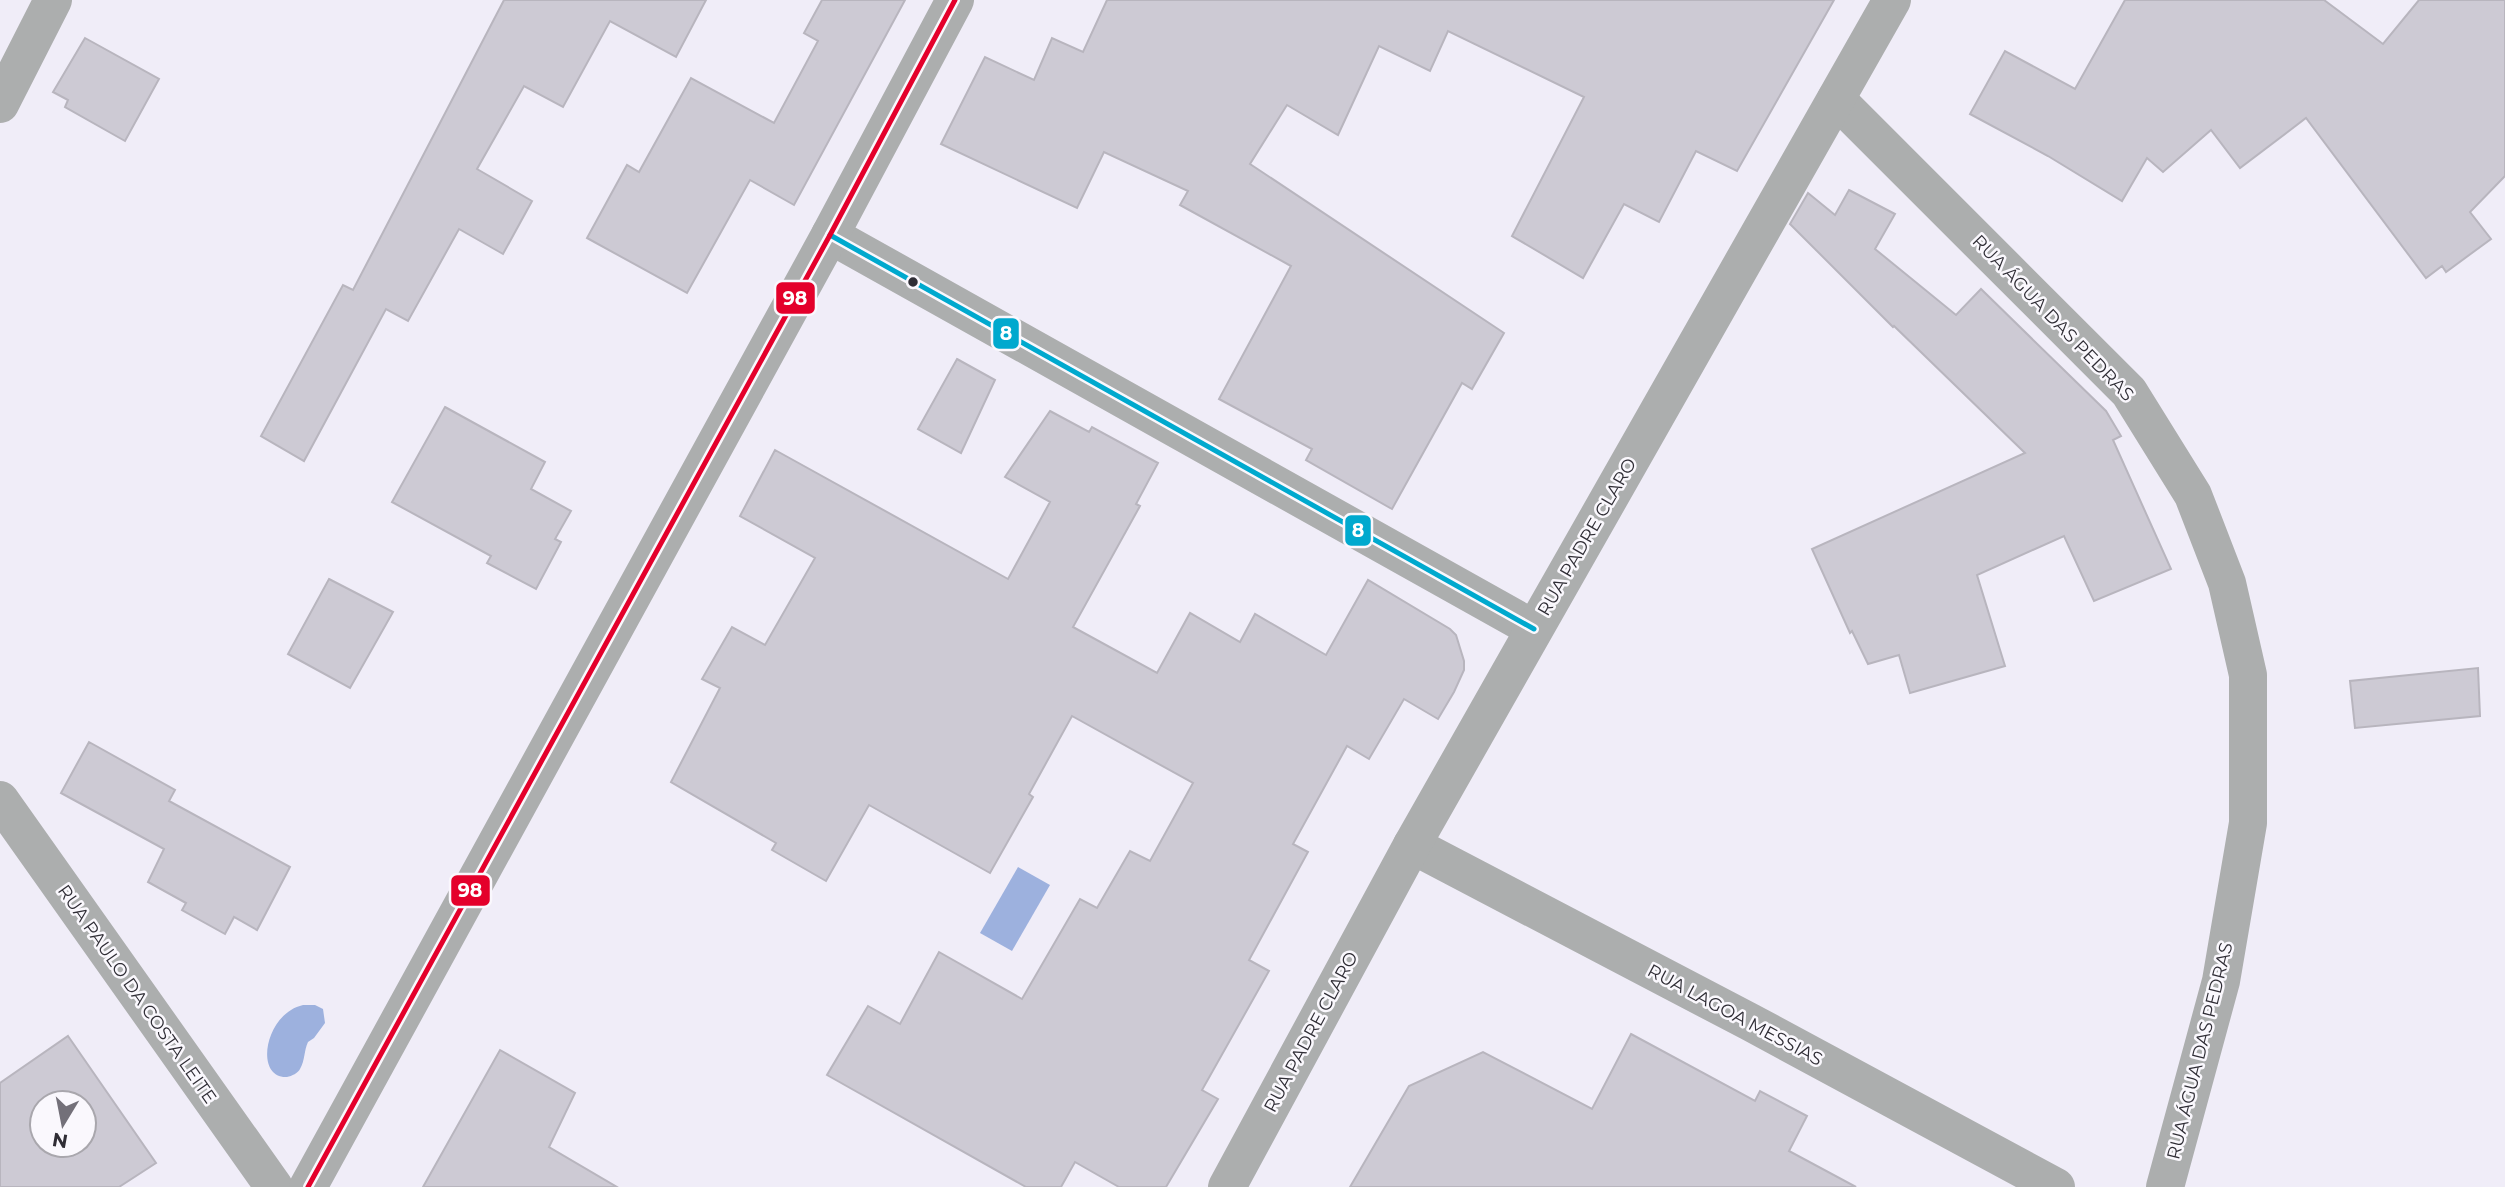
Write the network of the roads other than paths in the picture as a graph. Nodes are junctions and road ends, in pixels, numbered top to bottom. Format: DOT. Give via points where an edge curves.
graph roads {
  1 [pos="53,0"];
  2 [pos="955,0"];
  3 [pos="1892,0"];
  4 [pos="1836,99"];
  5 [pos="0,104"];
  6 [pos="830,235"];
  7 [pos="1534,629"];
  8 [pos="0,800"];
  9 [pos="1412,845"];
  10 [pos="274,1187"];
  11 [pos="308,1187"];
  12 [pos="1227,1187"];
  13 [pos="2056,1187"];
  14 [pos="2165,1187"];
  1 -- 5 [label="street"];
  2 -- 6 [label="street"];
  3 -- 4 [label="street, RUA PADRE CLARO"];
  4 -- 7 [label="street, RUA PADRE CLARO"];
  4 -- 14 [label="street, RUA ÁGUA DAS PEDRAS" via="2129,392 2193,495 2227,583 2248,676 2248,823 2221,981"];
  6 -- 7 [label="street"];
  6 -- 11 [label="street"];
  7 -- 9 [label="street, RUA PADRE CLARO"];
  8 -- 10 [label="street, RUA PAULO DA COSTA LEITE"];
  9 -- 12 [label="street, RUA PADRE CLARO"];
  9 -- 13 [label="street, RUA LAGOA MESSIAS"];
}
